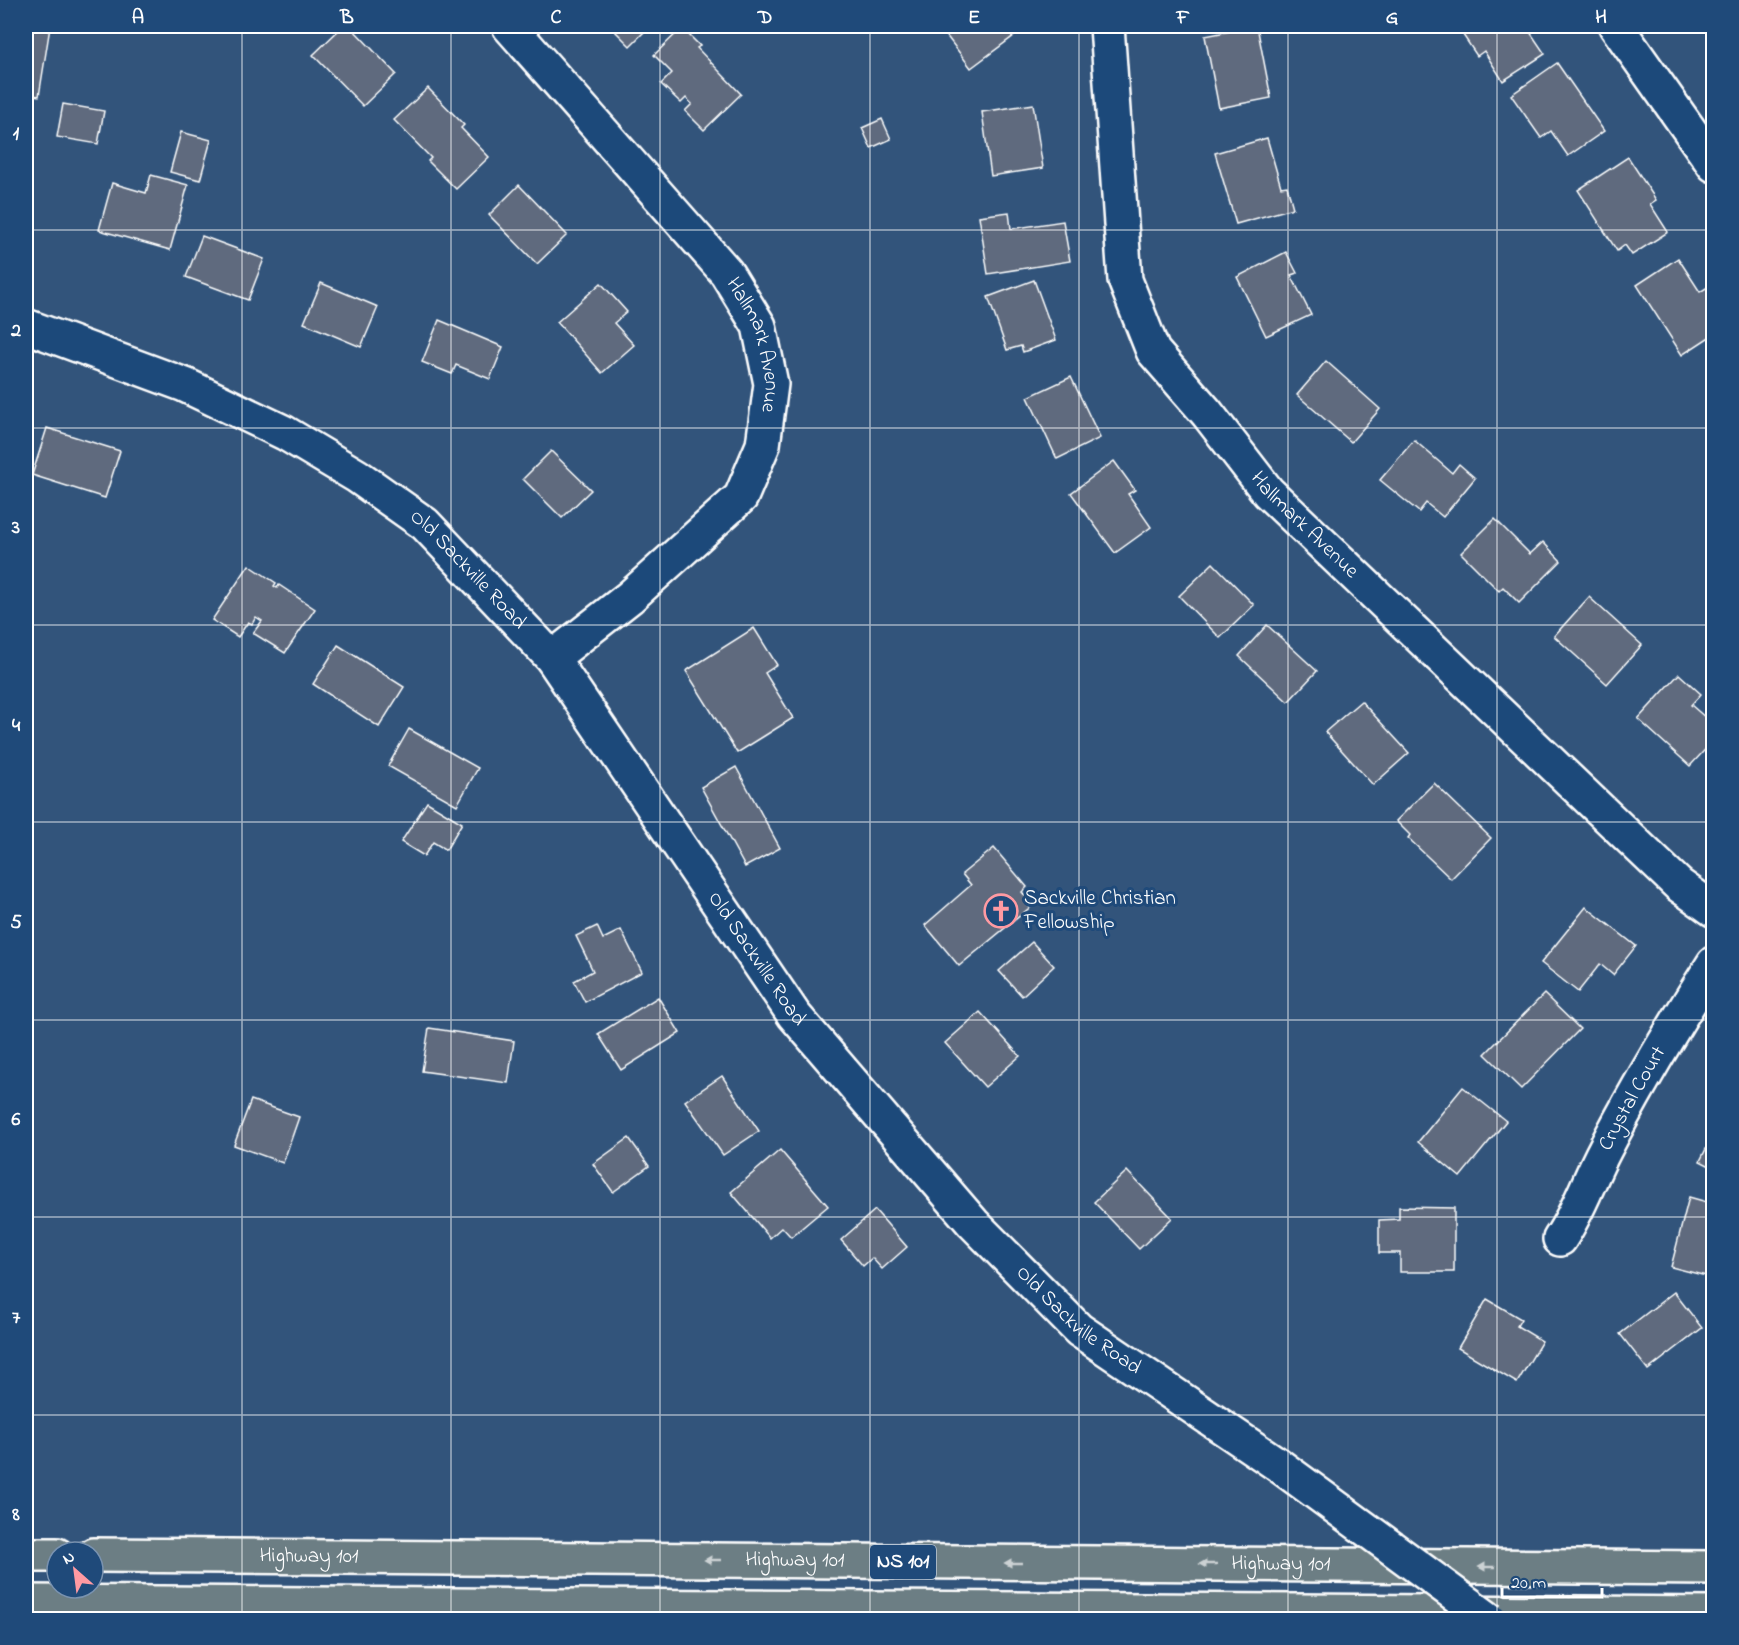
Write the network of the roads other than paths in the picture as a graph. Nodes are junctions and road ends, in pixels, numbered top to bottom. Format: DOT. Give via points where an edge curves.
graph roads {
  1 [pos="509,26"];
  2 [pos="1107,26"];
  3 [pos="1616,26"];
  4 [pos="1713,165"];
  5 [pos="26,326"];
  6 [pos="552,658"];
  7 [pos="1713,910"];
  8 [pos="1713,963"];
  9 [pos="1560,1239"];
  10 [pos="26,1555"];
  11 [pos="45,1555"];
  12 [pos="105,1555"];
  13 [pos="1713,1568"];
  14 [pos="26,1602"];
  15 [pos="1713,1614"];
  16 [pos="1490,1620"];
  1 -- 6 [label="street, Hallmark Avenue" via="726,272 759,326 771,384 763,445 741,497 630,597"];
  2 -- 7 [label="street, Hallmark Avenue" via="1125,280 1152,351 1207,413 1268,492 1679,885"];
  3 -- 4 [label="street"];
  5 -- 6 [label="street, Old Sackville Road" via="185,385 285,433 357,476 425,524"];
  6 -- 16 [label="street, Old Sackville Road, bridge" via="794,1015 973,1223 1079,1330 1277,1464"];
  8 -- 9 [label="street, Crystal Court" via="1664,1042"];
  10 -- 11 [label="highway"];
  13 -- 12 [label="highway, Highway 101 / NS 101, one-way"];
  14 -- 15 [label="highway, NS 101"];
}
